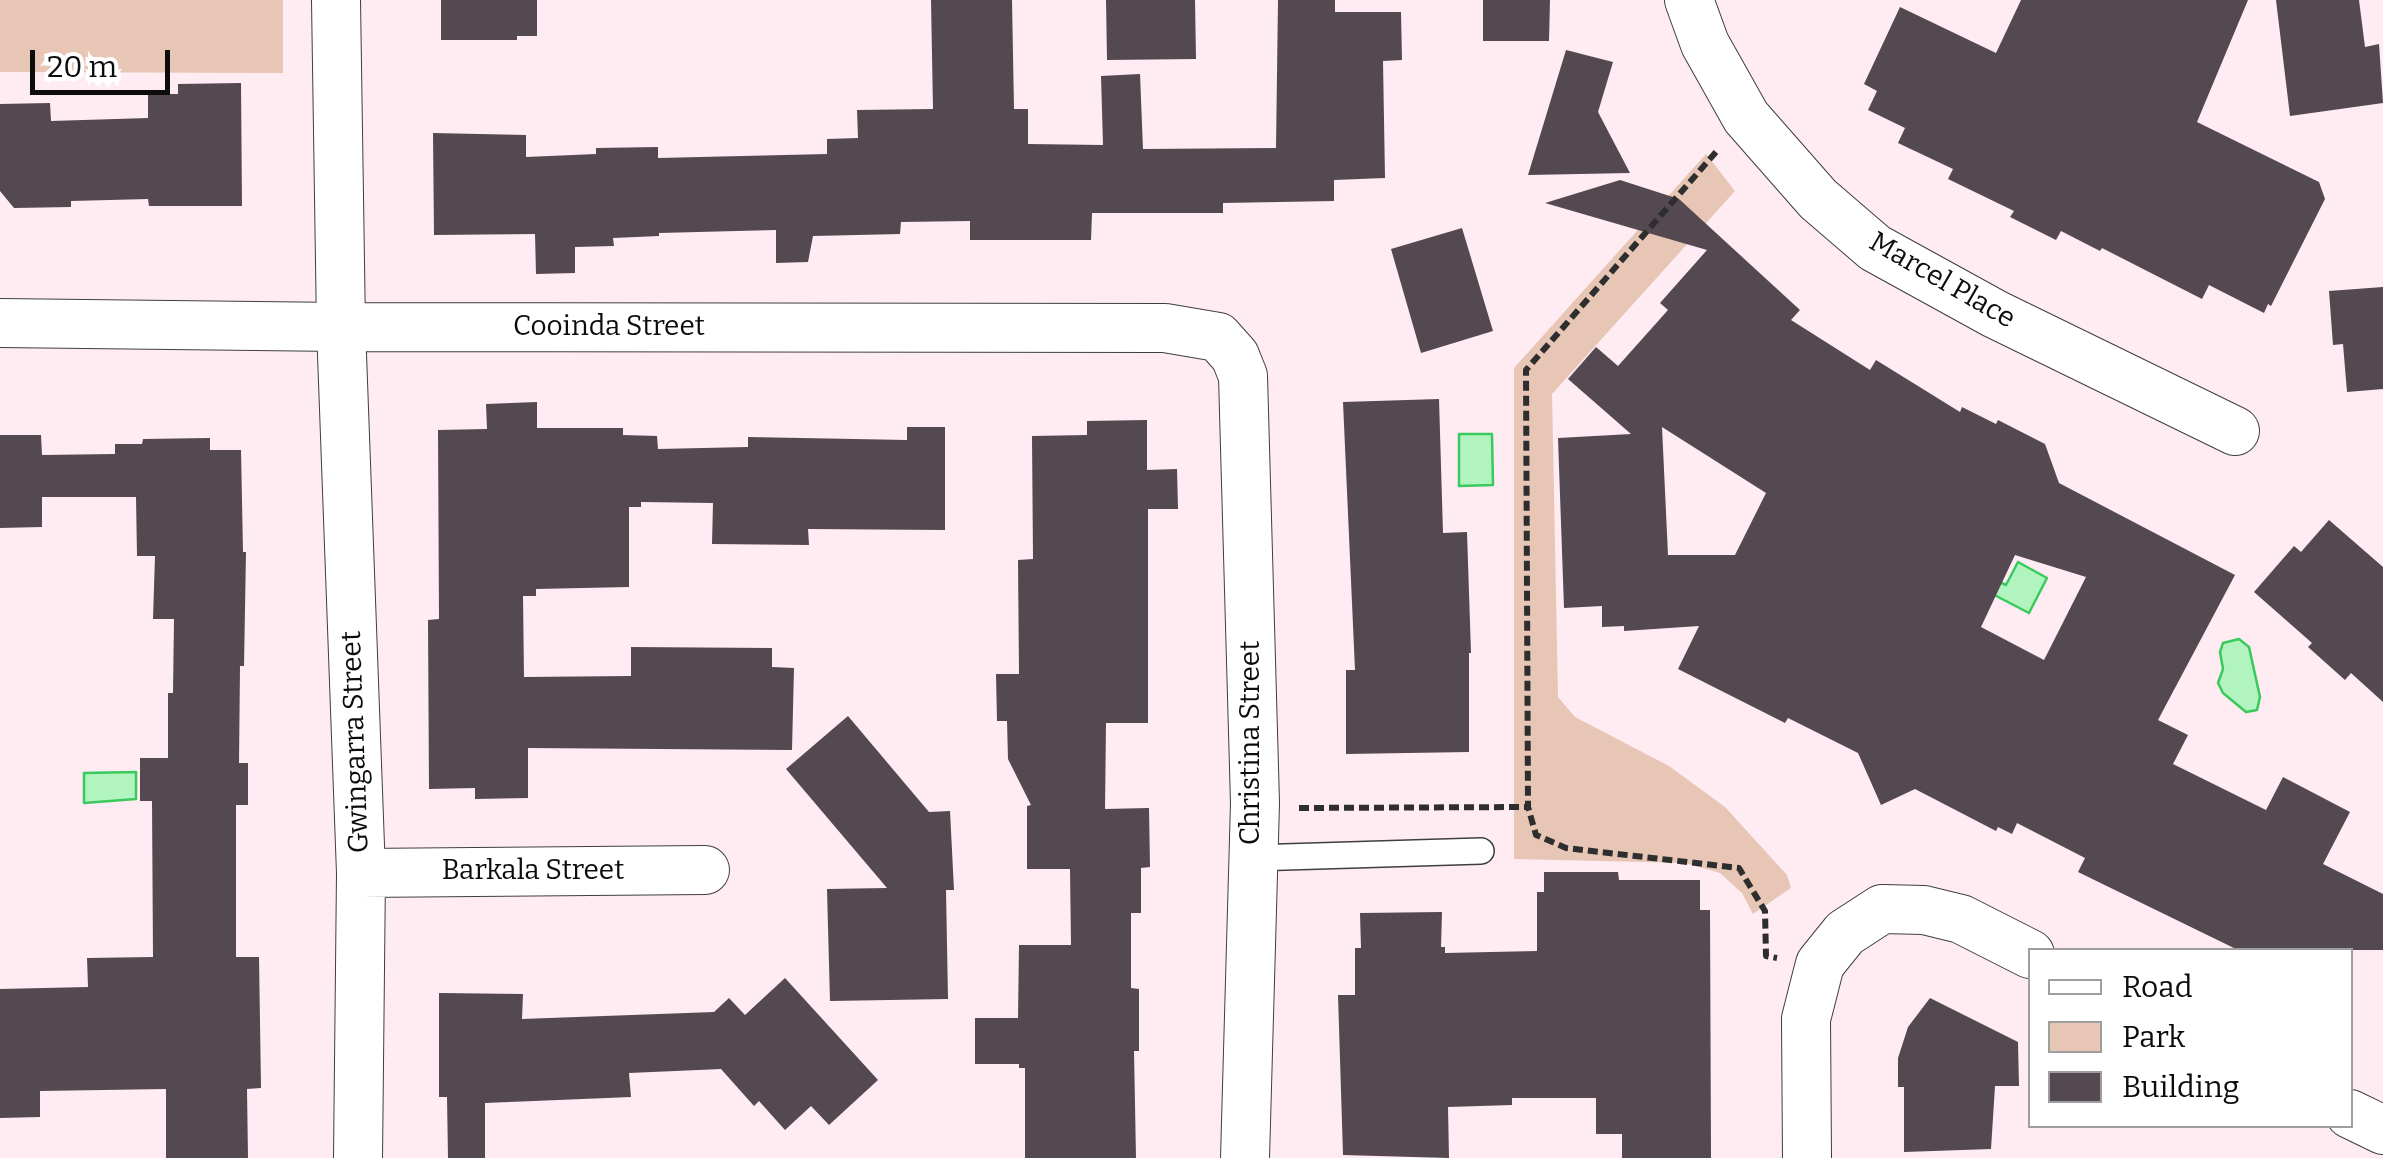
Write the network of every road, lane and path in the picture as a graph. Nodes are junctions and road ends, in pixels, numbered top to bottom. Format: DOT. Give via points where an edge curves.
graph roads {
  1 [pos="336,0"];
  2 [pos="1689,0"];
  3 [pos="1746,117"];
  4 [pos="0,323"];
  5 [pos="341,327"];
  6 [pos="1218,337"];
  7 [pos="2235,431"];
  8 [pos="1255,803"];
  9 [pos="1528,807"];
  10 [pos="1480,851"];
  11 [pos="1252,858"];
  12 [pos="705,870"];
  13 [pos="361,873"];
  14 [pos="1832,949"];
  15 [pos="2028,953"];
  16 [pos="2353,1115"];
  17 [pos="2383,1130"];
  18 [pos="358,1158"];
  19 [pos="1245,1158"];
  20 [pos="1807,1158"];
  1 -- 5 [label="street, Gwingarra Street"];
  2 -- 3 [label="street, Marcel Place"];
  3 -- 7 [label="street, Marcel Place" via="1818,199 1875,248"];
  3 -- 9 [label="path" via="1526,370"];
  4 -- 5 [label="street, Cooinda Street"];
  5 -- 6 [label="street, Cooinda Street" via="1165,328"];
  5 -- 13 [label="street, Gwingarra Street"];
  6 -- 8 [label="street, Christina Street" via="1243,376"];
  8 -- 9 [label="path"];
  8 -- 11 [label="street, Christina Street"];
  9 -- 14 [label="path" via="1536,835 1566,848 1738,868 1765,911 1766,956"];
  10 -- 11 [label="lane"];
  11 -- 19 [label="street, Christina Street"];
  12 -- 13 [label="street, Barkala Street"];
  13 -- 18 [label="street, Gwingarra Street"];
  14 -- 15 [label="street" via="1882,909 1961,919"];
  14 -- 20 [label="street" via="1806,1018"];
  16 -- 17 [label="street"];
}
